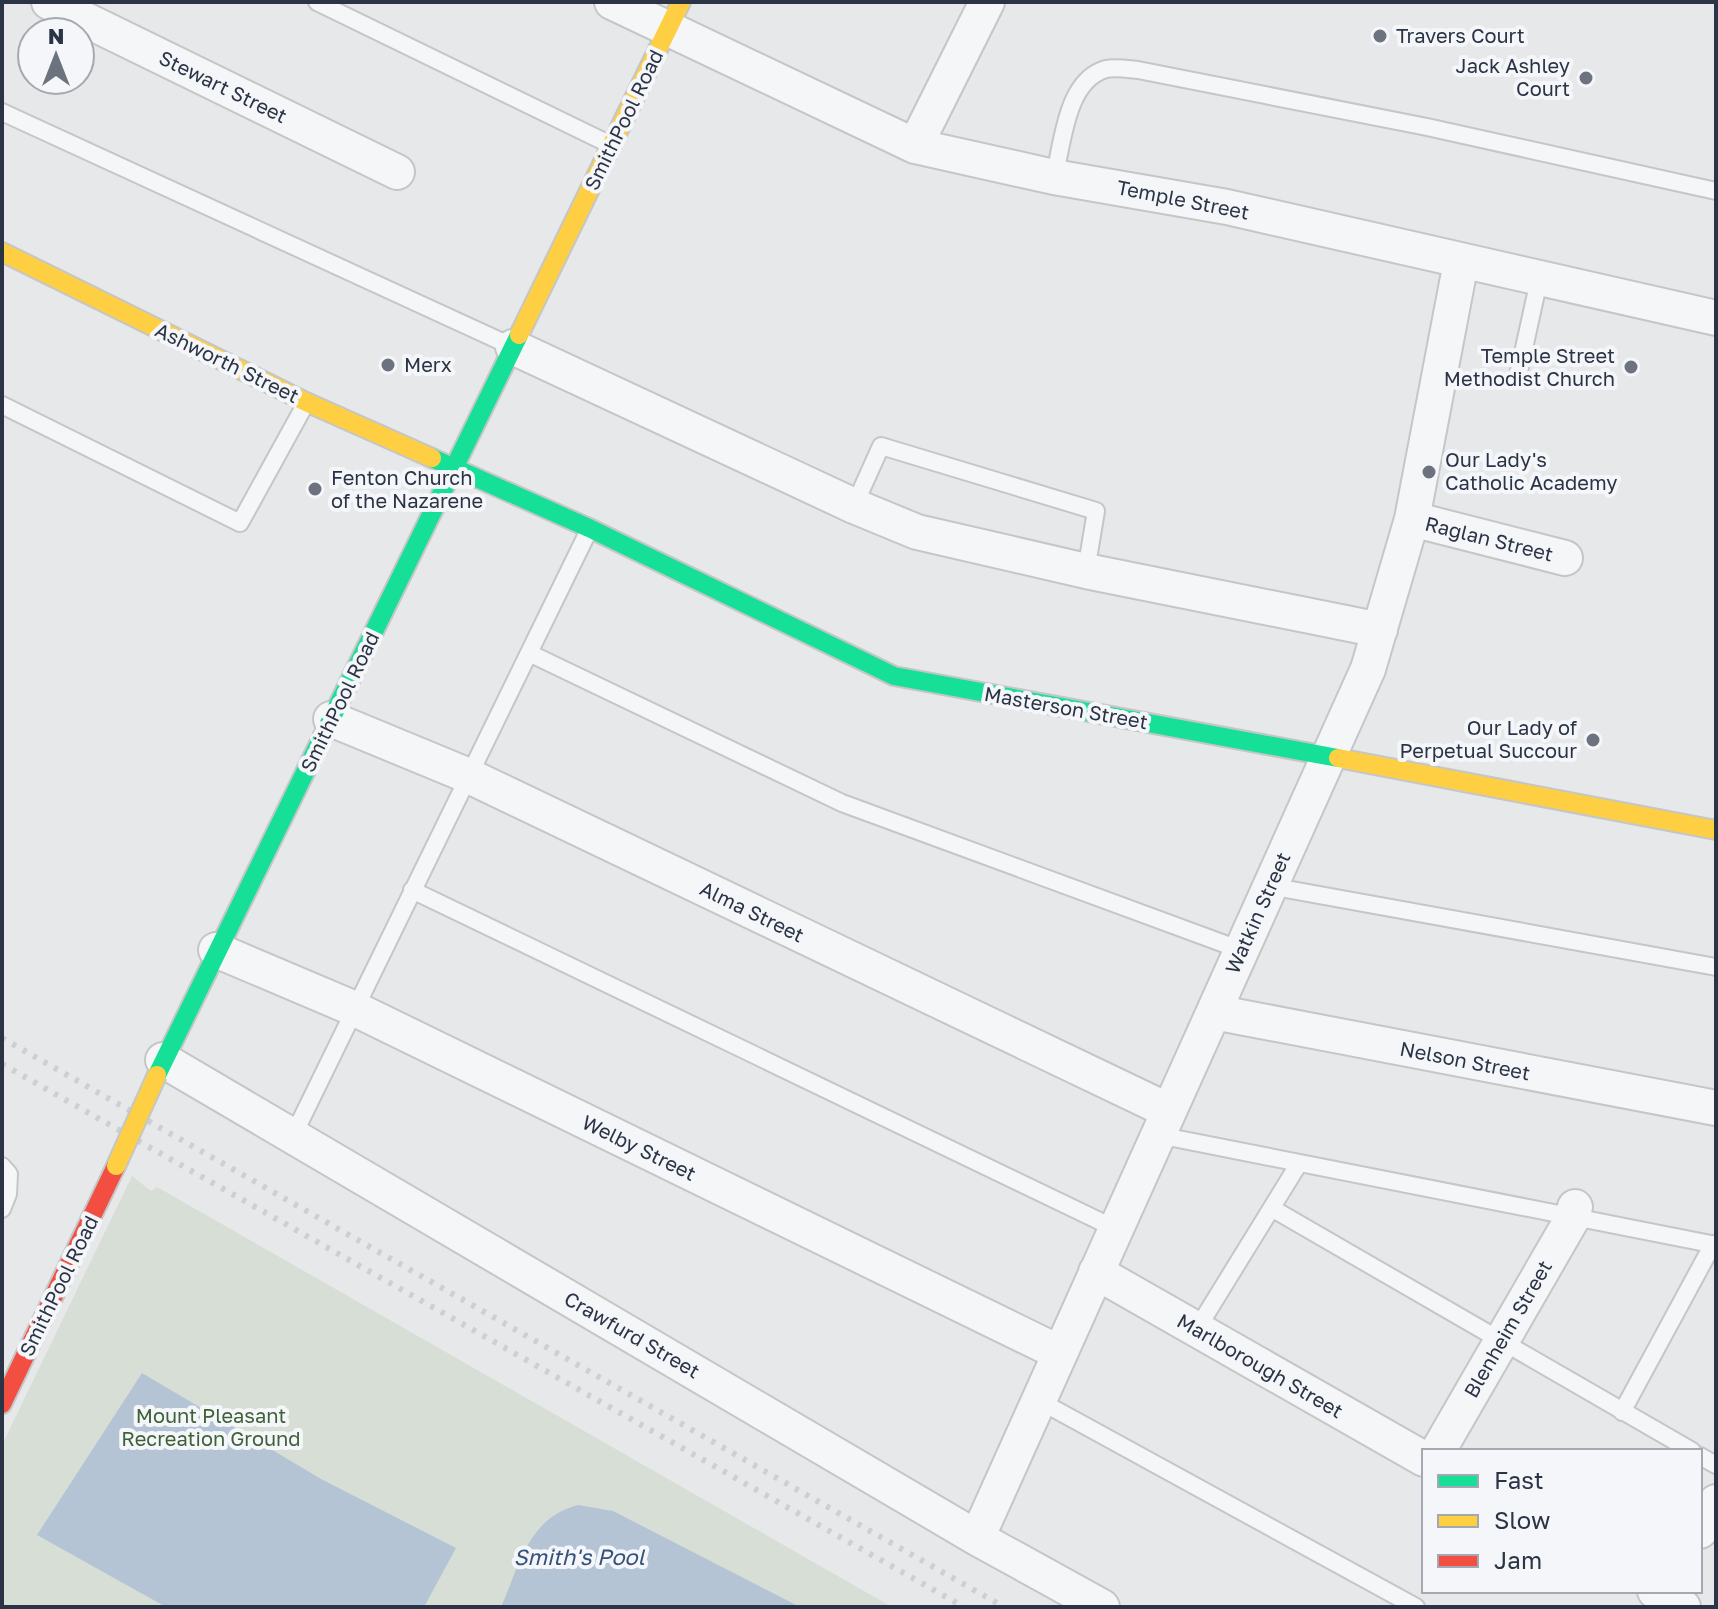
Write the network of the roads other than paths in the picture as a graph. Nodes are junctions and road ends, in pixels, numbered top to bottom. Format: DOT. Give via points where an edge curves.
graph roads {
  1 [pos="49,2"];
  2 [pos="317,2"];
  3 [pos="612,2"];
  4 [pos="987,2"];
  5 [pos="675,16"];
  6 [pos="2,112"];
  7 [pos="612,146"];
  8 [pos="915,146"];
  9 [pos="397,172"];
  10 [pos="1054,177"];
  11 [pos="1716,191"];
  12 [pos="2,252"];
  13 [pos="1461,262"];
  14 [pos="1539,280"];
  15 [pos="1716,318"];
  16 [pos="513,347"];
  17 [pos="1519,371"];
  18 [pos="306,402"];
  19 [pos="2,405"];
  20 [pos="455,469"];
  21 [pos="854,506"];
  22 [pos="1412,519"];
  23 [pos="589,528"];
  24 [pos="1565,558"];
  25 [pos="1086,571"];
  26 [pos="1380,630"];
  27 [pos="529,653"];
  28 [pos="331,719"];
  29 [pos="1330,755"];
  30 [pos="469,776"];
  31 [pos="1716,830"];
  32 [pos="1270,886"];
  33 [pos="412,890"];
  34 [pos="216,950"];
  35 [pos="1241,950"];
  36 [pos="1716,967"];
  37 [pos="355,1009"];
  38 [pos="1214,1012"];
  39 [pos="160,1068"];
  40 [pos="1716,1108"];
  41 [pos="1163,1123"];
  42 [pos="293,1136"];
  43 [pos="1298,1165"];
  44 [pos="2,1166"];
  45 [pos="2,1209"];
  46 [pos="1273,1209"];
  47 [pos="1573,1213"];
  48 [pos="1116,1229"];
  49 [pos="1715,1245"];
  50 [pos="1096,1272"];
  51 [pos="1197,1329"];
  52 [pos="1502,1341"];
  53 [pos="1060,1353"];
  54 [pos="1038,1400"];
  55 [pos="2,1404"];
  56 [pos="1622,1412"];
  57 [pos="1439,1449"];
  58 [pos="1688,1449"];
  59 [pos="1422,1458"];
  60 [pos="1716,1502"];
  61 [pos="1702,1527"];
  62 [pos="977,1538"];
  63 [pos="1102,1607"];
  64 [pos="1416,1607"];
  1 -- 9 [label="street, Stewart Street"];
  2 -- 7 [label="lane"];
  3 -- 5 [label="street, Temple Street"];
  4 -- 8 [label="street"];
  5 -- 7 [label="street, SmithPool Road"];
  5 -- 8 [label="street, Temple Street"];
  6 -- 16 [label="lane"];
  7 -- 16 [label="street, SmithPool Road"];
  8 -- 10 [label="street, Temple Street"];
  10 -- 11 [label="lane" via="1077,92 1087,79 1107,69 1138,70 1427,127"];
  10 -- 13 [label="street, Temple Street" via="1227,207"];
  12 -- 18 [label="street, Ashworth Street"];
  13 -- 14 [label="street, Temple Street"];
  13 -- 22 [label="street, Watkin Street"];
  14 -- 15 [label="street, Temple Street"];
  14 -- 17 [label="lane"];
  16 -- 20 [label="street, SmithPool Road"];
  16 -- 21 [label="street"];
  18 -- 19 [label="lane" via="240,523"];
  18 -- 20 [label="street, Ashworth Street"];
  20 -- 23 [label="street, Masterson Street"];
  20 -- 28 [label="street, SmithPool Road"];
  21 -- 25 [label="street" via="917,532"];
  21 -- 25 [label="lane" via="881,446 1096,511"];
  22 -- 24 [label="street, Raglan Street"];
  22 -- 26 [label="street, Watkin Street"];
  23 -- 27 [label="lane"];
  23 -- 29 [label="street, Masterson Street" via="894,676"];
  25 -- 26 [label="street"];
  26 -- 29 [label="street, Watkin Street"];
  27 -- 30 [label="lane"];
  27 -- 35 [label="lane" via="842,803"];
  28 -- 30 [label="street, Alma Street"];
  28 -- 34 [label="street, SmithPool Road"];
  29 -- 31 [label="street, Masterson Street"];
  29 -- 32 [label="street, Watkin Street"];
  30 -- 33 [label="lane"];
  30 -- 41 [label="street, Alma Street"];
  32 -- 35 [label="street, Watkin Street"];
  32 -- 36 [label="lane"];
  33 -- 37 [label="lane"];
  33 -- 48 [label="lane"];
  34 -- 37 [label="street, Welby Street"];
  34 -- 39 [label="street, SmithPool Road"];
  35 -- 38 [label="street, Watkin Street"];
  37 -- 42 [label="lane"];
  37 -- 53 [label="street, Welby Street"];
  38 -- 40 [label="street, Nelson Street"];
  38 -- 41 [label="street, Watkin Street"];
  39 -- 42 [label="street, Crawfurd Street"];
  39 -- 55 [label="street, SmithPool Road, bridge"];
  41 -- 43 [label="lane"];
  41 -- 48 [label="street, Watkin Street"];
  42 -- 62 [label="street, Crawfurd Street"];
  43 -- 46 [label="lane"];
  43 -- 47 [label="lane"];
  44 -- 45 [label="lane" via="9,1174"];
  46 -- 51 [label="lane"];
  46 -- 52 [label="lane"];
  47 -- 49 [label="lane"];
  47 -- 52 [label="street, Blenheim Street"];
  48 -- 50 [label="street, Watkin Street"];
  49 -- 56 [label="lane"];
  50 -- 51 [label="street, Marlborough Street"];
  50 -- 53 [label="street, Watkin Street"];
  51 -- 59 [label="street, Marlborough Street"];
  52 -- 56 [label="lane"];
  52 -- 57 [label="street, Blenheim Street"];
  53 -- 54 [label="street, Watkin Street"];
  54 -- 62 [label="street, Watkin Street"];
  54 -- 64 [label="lane"];
  56 -- 58 [label="lane"];
  60 -- 61 [label="street"];
  62 -- 63 [label="street, Crawfurd Street"];
}
